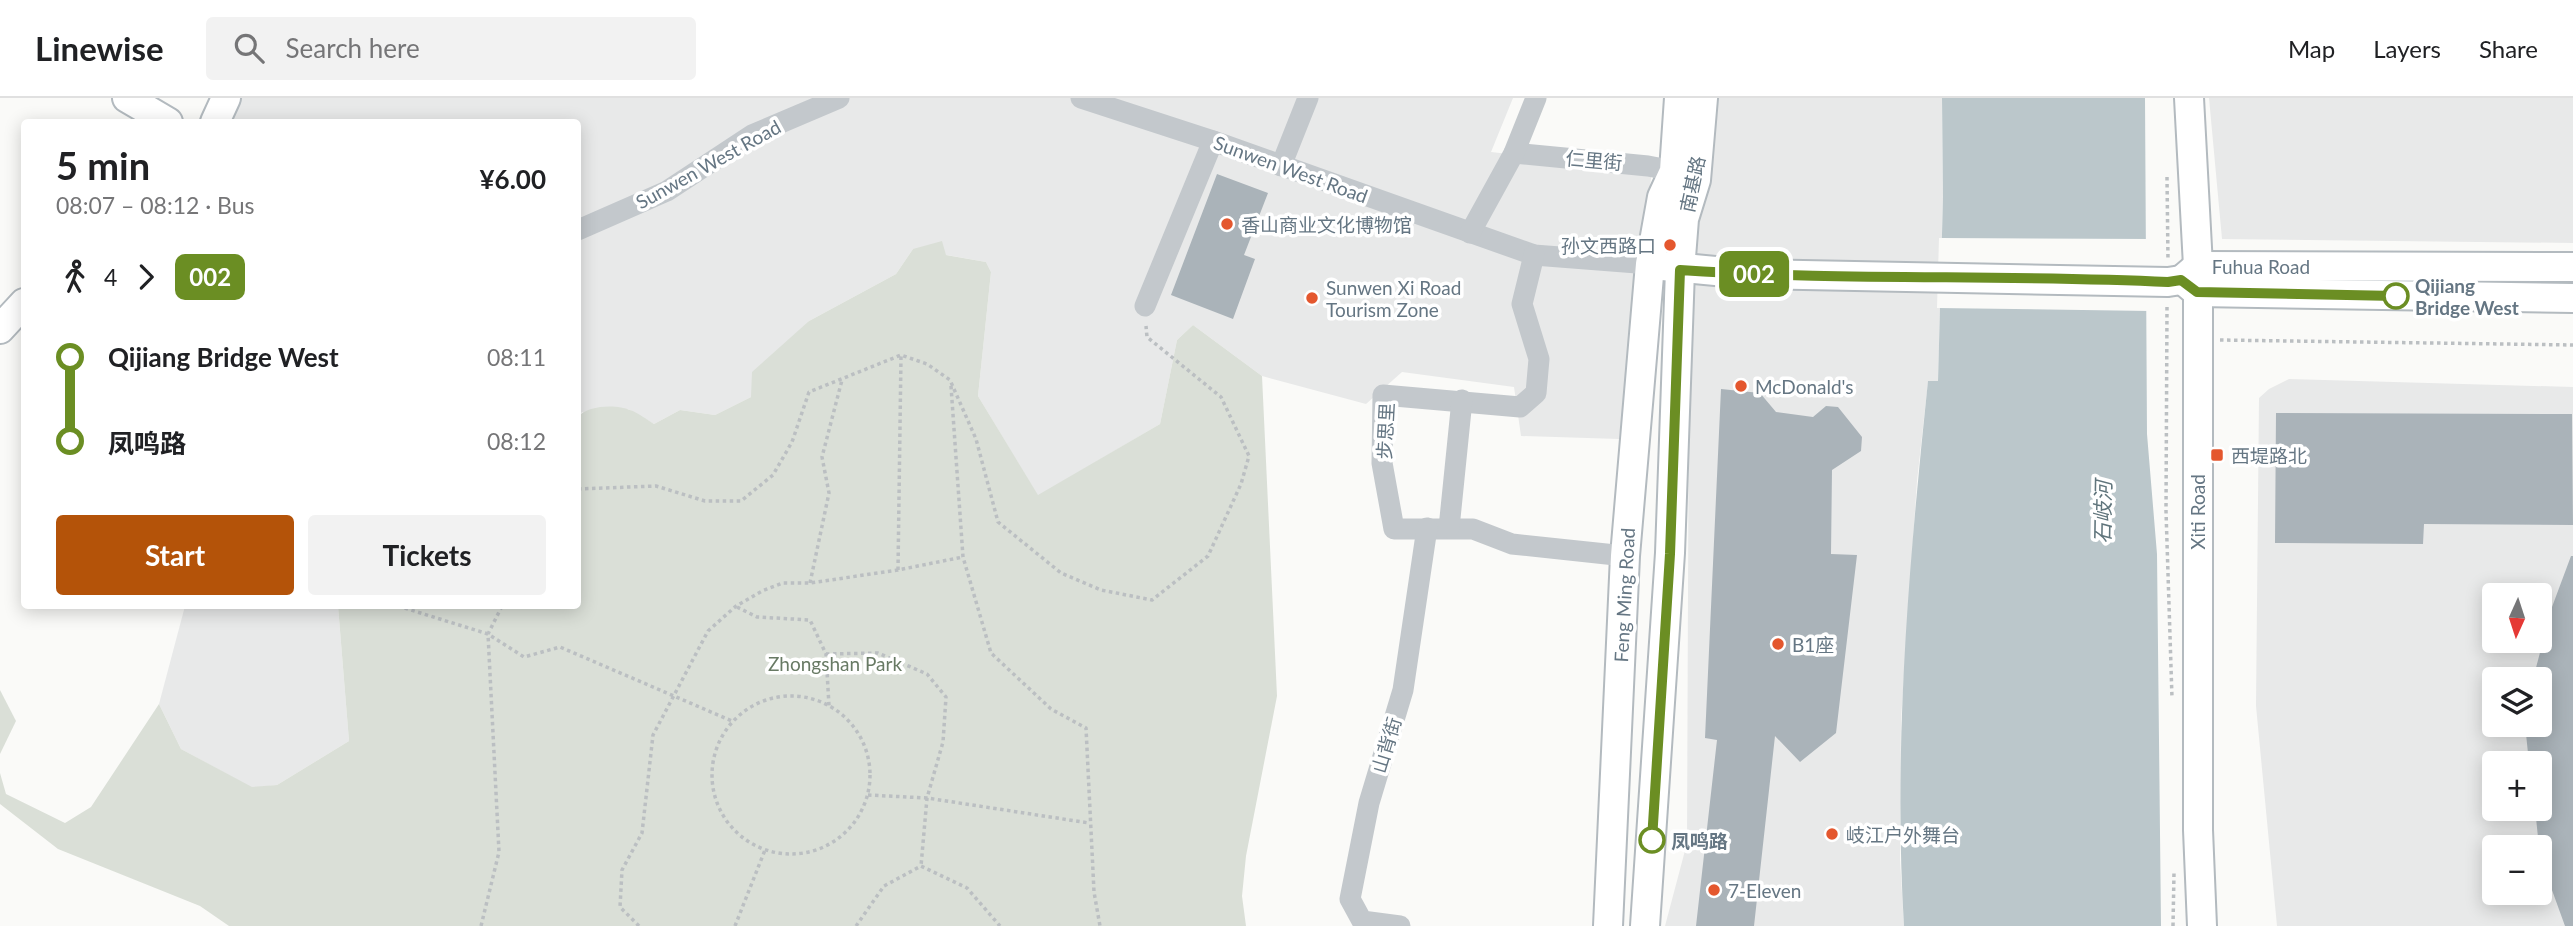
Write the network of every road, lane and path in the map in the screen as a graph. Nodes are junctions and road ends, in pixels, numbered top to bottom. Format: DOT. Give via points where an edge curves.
graph roads {
  1 [pos="226,98"];
  2 [pos="839,98"];
  3 [pos="1081,98"];
  4 [pos="1308,98"];
  5 [pos="1536,98"];
  6 [pos="1679,98"];
  7 [pos="1703,98"];
  8 [pos="2189,98"];
  9 [pos="1103,101"];
  10 [pos="133,106"];
  11 [pos="161,119"];
  12 [pos="216,119"];
  13 [pos="1213,141"];
  14 [pos="1514,153"];
  15 [pos="1281,166"];
  16 [pos="2167,166"];
  17 [pos="1674,171"];
  18 [pos="581,229"];
  19 [pos="1470,233"];
  20 [pos="1534,255"];
  21 [pos="1650,264"];
  22 [pos="2573,267"];
  23 [pos="1680,270"];
  24 [pos="2181,280"];
  25 [pos="2573,298"];
  26 [pos="21,306"];
  27 [pos="1145,306"];
  28 [pos="0,328"];
  29 [pos="2197,339"];
  30 [pos="2573,345"];
  31 [pos="901,355"];
  32 [pos="842,380"];
  33 [pos="950,380"];
  34 [pos="1462,400"];
  35 [pos="581,489"];
  36 [pos="1427,528"];
  37 [pos="1449,528"];
  38 [pos="1625,556"];
  39 [pos="963,557"];
  40 [pos="898,570"];
  41 [pos="810,583"];
  42 [pos="736,606"];
  43 [pos="408,609"];
  44 [pos="500,609"];
  45 [pos="488,634"];
  46 [pos="826,654"];
  47 [pos="674,695"];
  48 [pos="2172,705"];
  49 [pos="829,706"];
  50 [pos="733,721"];
  51 [pos="868,795"];
  52 [pos="927,798"];
  53 [pos="1089,823"];
  54 [pos="765,850"];
  55 [pos="921,866"];
  56 [pos="2174,871"];
  57 [pos="481,926"];
  58 [pos="639,926"];
  59 [pos="735,926"];
  60 [pos="856,926"];
  61 [pos="1000,926"];
  62 [pos="1100,926"];
  63 [pos="1400,926"];
  64 [pos="1608,926"];
  65 [pos="1645,926"];
  66 [pos="2173,926"];
  67 [pos="2202,926"];
  1 -- 12 [label="main road"];
  2 -- 18 [label="street, Sunwen West Road" via="752,135 667,191"];
  3 -- 9 [label="street, Sunwen West Road"];
  4 -- 15 [label="street"];
  5 -- 14 [label="street"];
  6 -- 17 [label="main road, 南基路"];
  7 -- 23 [label="main road, 南基路" via="1696,180 1684,219"];
  8 -- 24 [label="main road, Xiti Road"];
  9 -- 13 [label="street, Sunwen West Road"];
  10 -- 11 [label="main road"];
  13 -- 15 [label="street, Sunwen West Road"];
  13 -- 27 [label="street"];
  14 -- 17 [label="street, 仁里街"];
  14 -- 19 [label="street"];
  15 -- 19 [label="street, Sunwen West Road"];
  16 -- 24 [label="path"];
  17 -- 21 [label="main road, 南基路" via="1662,197"];
  19 -- 20 [label="street, Sunwen West Road"];
  20 -- 21 [label="street, Sunwen West Road"];
  20 -- 34 [label="street, 步思里" via="1522,304 1539,359 1536,393 1520,407"];
  21 -- 23 [label="main road, Sunwen West Road"];
  21 -- 38 [label="main road, Feng Ming Road"];
  22 -- 24 [label="main road, Fuhua Road"];
  23 -- 24 [label="main road, Sunwen West Road"];
  23 -- 65 [label="main road" via="1670,554"];
  24 -- 25 [label="main road, Fuhua Road"];
  24 -- 29 [label="main road, Xiti Road"];
  24 -- 48 [label="path" via="2166,511"];
  26 -- 28 [label="main road"];
  27 -- 33 [label="path" via="1147,337 1221,397 1249,456 1208,556 1152,600 1101,590 1061,573 998,522 976,439"];
  29 -- 30 [label="path"];
  29 -- 67 [label="main road, Xiti Road"];
  31 -- 32 [label="path"];
  31 -- 33 [label="path" via="927,364"];
  31 -- 40 [label="path"];
  32 -- 35 [label="path" via="809,392 792,442 773,475 741,501 705,500 656,486"];
  32 -- 41 [label="path" via="822,457 829,494"];
  33 -- 39 [label="path"];
  34 -- 36 [label="street, 步思里" via="1383,395 1382,463 1394,529"];
  34 -- 37 [label="street"];
  36 -- 37 [label="street, 步思里"];
  36 -- 63 [label="street, 山背街" via="1403,690 1369,803 1350,899 1362,921"];
  37 -- 38 [label="street, 步思里" via="1473,528 1512,544"];
  38 -- 64 [label="main road, Feng Ming Road"];
  39 -- 40 [label="path"];
  39 -- 53 [label="path" via="991,653 1051,709 1086,728"];
  40 -- 41 [label="path"];
  41 -- 42 [label="path" via="783,583"];
  42 -- 46 [label="path" via="757,617 810,620"];
  42 -- 47 [label="path" via="708,631"];
  43 -- 45 [label="path"];
  44 -- 45 [label="path"];
  45 -- 47 [label="path" via="524,657 560,647"];
  45 -- 57 [label="path" via="499,852"];
  46 -- 49 [label="path"];
  46 -- 52 [label="path" via="878,653 927,674 946,697 943,742"];
  47 -- 50 [label="path"];
  47 -- 58 [label="path" via="653,735 642,833 622,870 620,907"];
  49 -- 50 [label="path" via="805,697 778,697 753,706"];
  49 -- 51 [label="path" via="850,723 864,744 870,770"];
  50 -- 54 [label="path" via="718,743 711,769 713,795 724,819 742,838"];
  51 -- 52 [label="path"];
  51 -- 54 [label="path" via="857,819 828,844 790,854"];
  52 -- 53 [label="path"];
  52 -- 55 [label="path"];
  53 -- 62 [label="path"];
  54 -- 59 [label="path"];
  55 -- 60 [label="path" via="884,886"];
  55 -- 61 [label="path" via="967,888"];
  56 -- 66 [label="path"];
}
